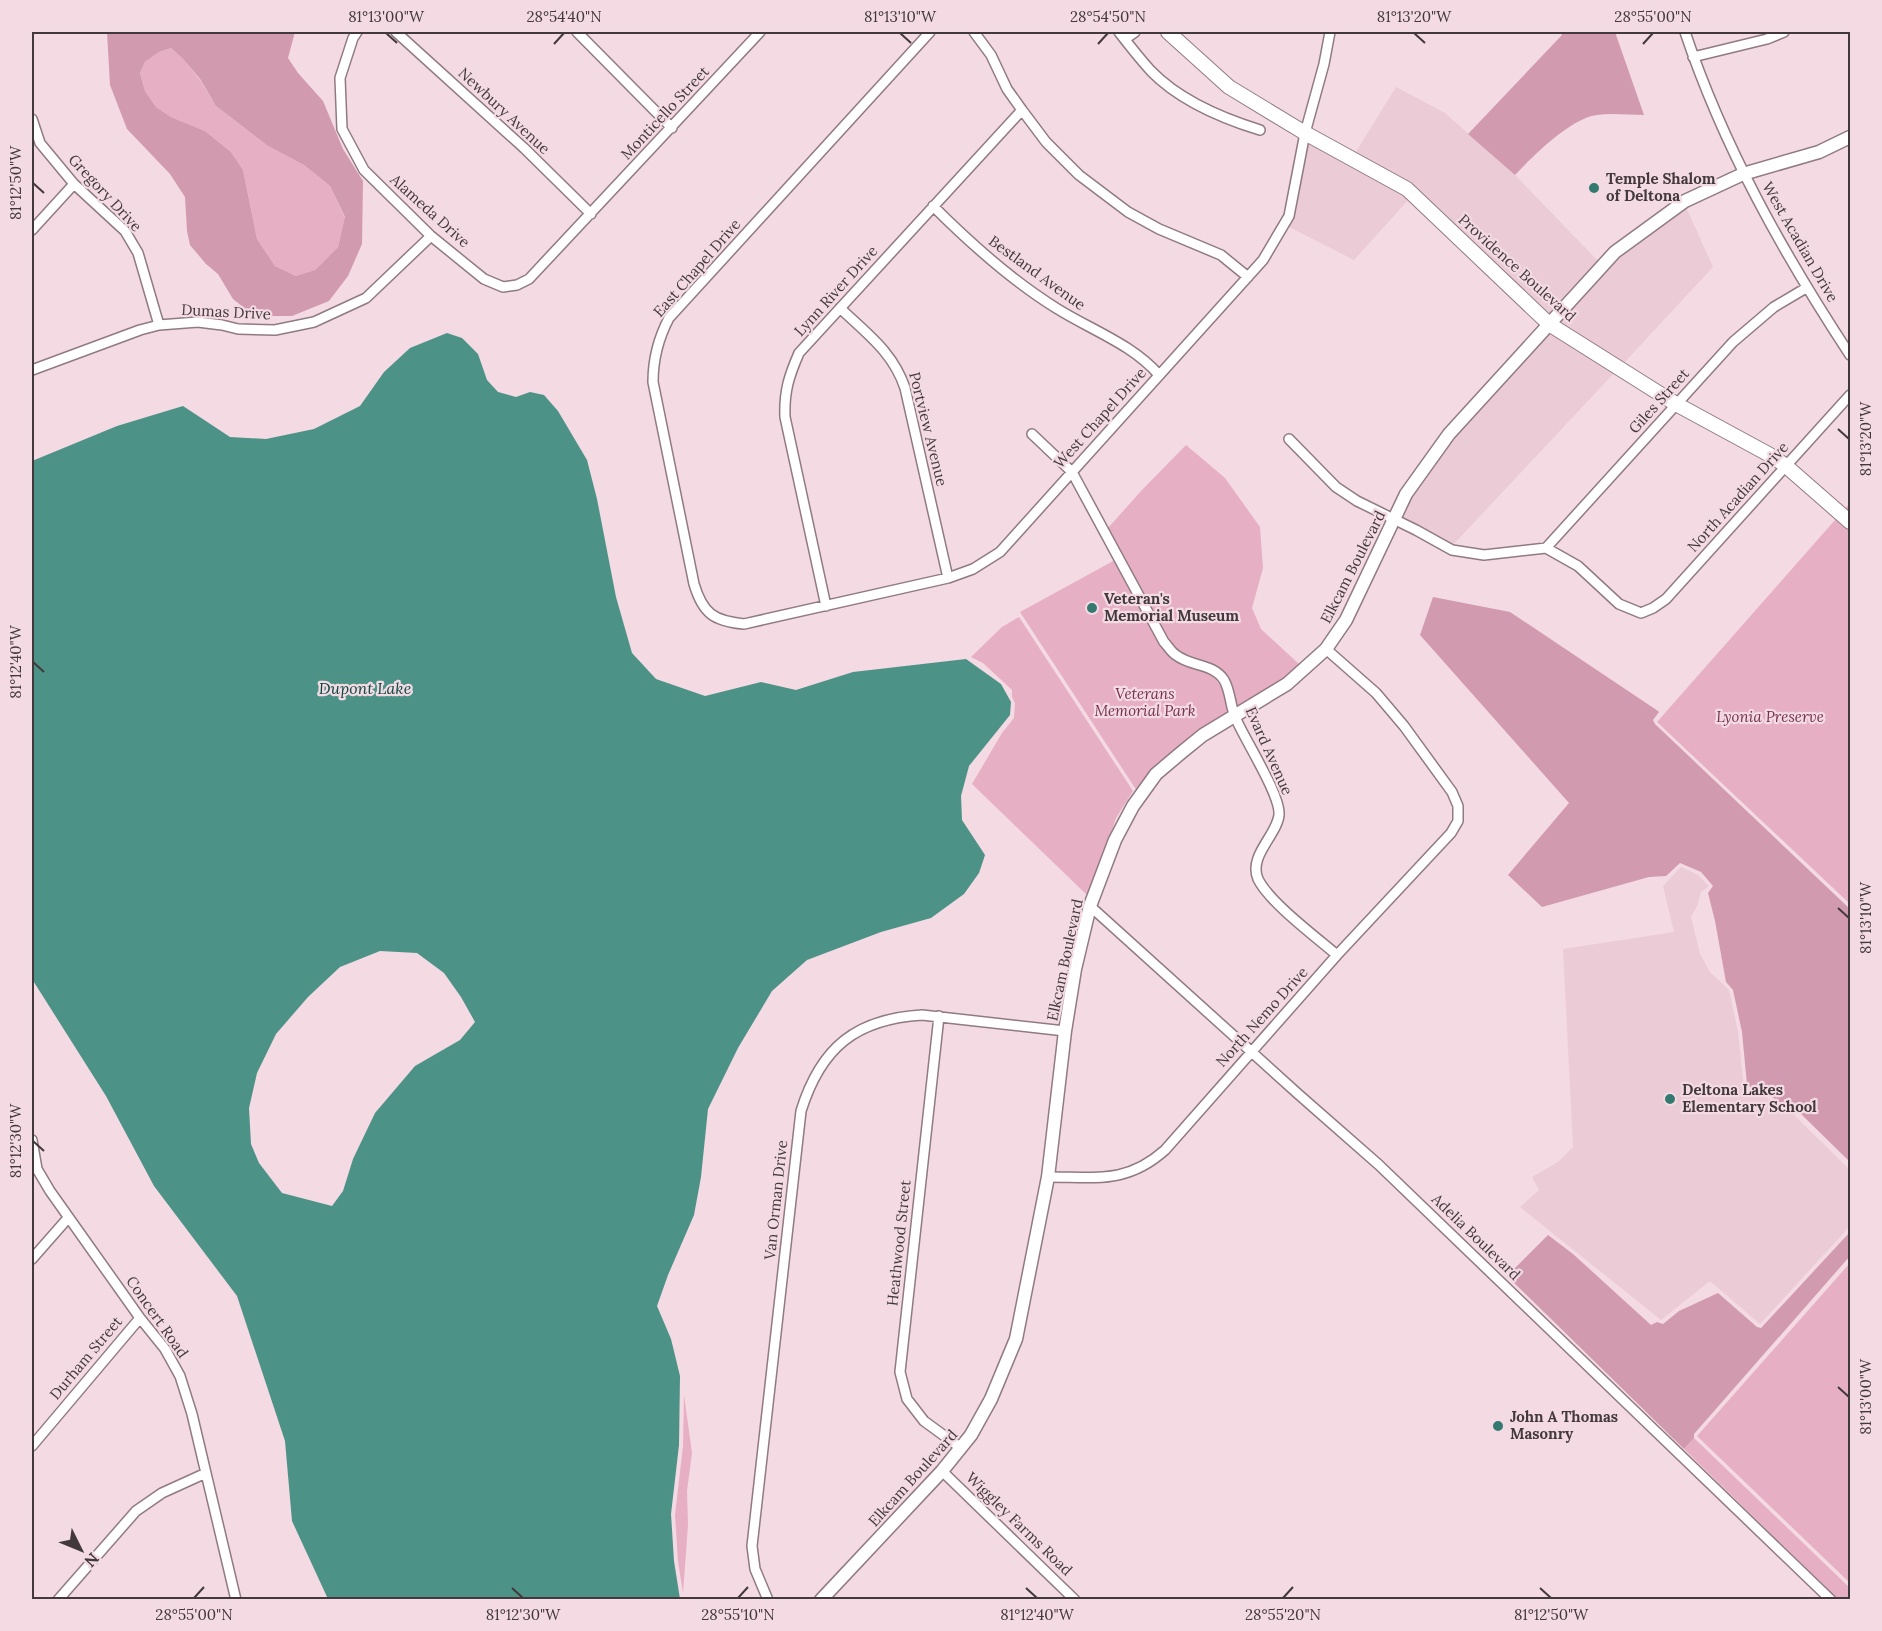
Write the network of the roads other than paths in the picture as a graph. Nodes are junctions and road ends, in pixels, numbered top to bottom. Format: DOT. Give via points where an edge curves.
graph roads {
  1 [pos="357,32"];
  2 [pos="396,32"];
  3 [pos="577,32"];
  4 [pos="930,32"];
  5 [pos="974,32"];
  6 [pos="1135,32"];
  7 [pos="1168,32"];
  8 [pos="1330,32"];
  9 [pos="1685,32"];
  10 [pos="1784,32"];
  11 [pos="755,34"];
  12 [pos="1122,35"];
  13 [pos="1693,57"];
  14 [pos="1022,110"];
  15 [pos="32,119"];
  16 [pos="672,128"];
  17 [pos="1260,130"];
  18 [pos="1305,133"];
  19 [pos="1851,137"];
  20 [pos="1743,174"];
  21 [pos="74,184"];
  22 [pos="933,206"];
  23 [pos="591,214"];
  24 [pos="32,230"];
  25 [pos="431,236"];
  26 [pos="1248,277"];
  27 [pos="1806,288"];
  28 [pos="840,308"];
  29 [pos="1549,324"];
  30 [pos="159,325"];
  31 [pos="1851,355"];
  32 [pos="32,370"];
  33 [pos="1160,375"];
  34 [pos="1851,395"];
  35 [pos="1676,404"];
  36 [pos="1032,434"];
  37 [pos="1289,439"];
  38 [pos="1786,466"];
  39 [pos="1072,472"];
  40 [pos="1395,519"];
  41 [pos="1851,522"];
  42 [pos="1546,548"];
  43 [pos="948,578"];
  44 [pos="826,606"];
  45 [pos="713,616"];
  46 [pos="1326,649"];
  47 [pos="1234,717"];
  48 [pos="1090,906"];
  49 [pos="1337,955"];
  50 [pos="939,1016"];
  51 [pos="1065,1031"];
  52 [pos="1251,1052"];
  53 [pos="32,1140"];
  54 [pos="1048,1178"];
  55 [pos="68,1218"];
  56 [pos="32,1259"];
  57 [pos="140,1318"];
  58 [pos="32,1446"];
  59 [pos="961,1448"];
  60 [pos="942,1471"];
  61 [pos="206,1473"];
  62 [pos="58,1599"];
  63 [pos="236,1599"];
  64 [pos="768,1599"];
  65 [pos="821,1599"];
  66 [pos="1075,1599"];
  67 [pos="1831,1599"];
  1 -- 25 [label="street, Alameda Drive" via="340,78 342,129 363,170"];
  2 -- 23 [label="street, Newbury Avenue"];
  3 -- 16 [label="street"];
  4 -- 45 [label="street, East Chapel Drive" via="669,318 660,336 653,382 694,584 698,599"];
  5 -- 14 [label="street"];
  6 -- 12 [label="street"];
  7 -- 18 [label="main road, Providence Boulevard" via="1228,87"];
  8 -- 18 [label="street, West Chapel Drive"];
  9 -- 13 [label="street, West Acadian Drive"];
  10 -- 13 [label="street"];
  11 -- 16 [label="street, Monticello Street"];
  12 -- 17 [label="street" via="1152,72 1174,89 1226,120"];
  13 -- 20 [label="street, West Acadian Drive"];
  14 -- 22 [label="street, Lynn River Drive"];
  14 -- 26 [label="street" via="1046,142 1079,175 1128,212 1221,255"];
  15 -- 21 [label="street, Gregory Drive" via="40,143"];
  16 -- 23 [label="street, Monticello Street"];
  18 -- 26 [label="street, West Chapel Drive" via="1289,216"];
  18 -- 29 [label="main road, Providence Boulevard" via="1407,189"];
  19 -- 20 [label="street, Elkcam Boulevard" via="1819,152"];
  20 -- 27 [label="street, West Acadian Drive"];
  20 -- 29 [label="street, Elkcam Boulevard" via="1685,201 1615,252"];
  21 -- 24 [label="street"];
  21 -- 30 [label="street, Gregory Drive" via="125,231 138,253"];
  22 -- 28 [label="street, Lynn River Drive"];
  22 -- 33 [label="street, Bestland Avenue" via="1008,274 1056,308 1128,349"];
  23 -- 25 [label="street, Alameda Drive" via="529,279 517,285 502,287 484,279"];
  25 -- 30 [label="street, Dumas Drive" via="366,298 314,322 275,330 198,322"];
  26 -- 33 [label="street, West Chapel Drive"];
  27 -- 31 [label="street, West Acadian Drive"];
  27 -- 35 [label="street, Giles Street" via="1733,342"];
  28 -- 43 [label="street, Portview Avenue" via="889,355 900,372"];
  28 -- 44 [label="street, Lynn River Drive" via="800,353 788,378 784,399"];
  29 -- 35 [label="main road, Providence Boulevard"];
  29 -- 40 [label="street, Elkcam Boulevard" via="1449,434 1406,494"];
  30 -- 32 [label="street, Dumas Drive"];
  33 -- 39 [label="street, West Chapel Drive"];
  34 -- 38 [label="street, North Acadian Drive"];
  35 -- 38 [label="main road, Providence Boulevard"];
  35 -- 42 [label="street, Giles Street"];
  36 -- 39 [label="street, Evard Avenue"];
  37 -- 40 [label="street" via="1336,487"];
  38 -- 41 [label="main road, Providence Boulevard"];
  38 -- 42 [label="street, North Acadian Drive" via="1666,599 1641,613 1619,604 1578,566"];
  39 -- 43 [label="street, West Chapel Drive" via="1000,552 974,569"];
  39 -- 47 [label="street, Evard Avenue" via="1164,642 1175,655 1217,672 1225,682"];
  40 -- 42 [label="street" via="1452,550 1484,555"];
  40 -- 46 [label="street, Elkcam Boulevard" via="1346,620"];
  43 -- 44 [label="street, West Chapel Drive"];
  44 -- 45 [label="street, West Chapel Drive" via="744,624 724,622"];
  46 -- 47 [label="street, Elkcam Boulevard" via="1287,684"];
  46 -- 49 [label="street, North Nemo Drive" via="1376,693 1404,726 1458,806 1458,821 1451,833"];
  47 -- 48 [label="street, Elkcam Boulevard" via="1203,735 1156,774 1120,831"];
  47 -- 49 [label="street, Evard Avenue" via="1274,792 1279,815 1257,861 1257,877 1277,903"];
  48 -- 51 [label="street, Elkcam Boulevard"];
  48 -- 52 [label="street, Adelia Boulevard"];
  49 -- 52 [label="street, North Nemo Drive"];
  50 -- 51 [label="street, Van Orman Drive"];
  50 -- 59 [label="street, Heathwood Street" via="900,1372 907,1399 924,1421"];
  50 -- 64 [label="street, Van Orman Drive" via="898,1016 859,1030 837,1046 808,1086 801,1111 752,1546 755,1569"];
  51 -- 54 [label="street, Elkcam Boulevard"];
  52 -- 54 [label="street, North Nemo Drive" via="1151,1162 1128,1174"];
  52 -- 67 [label="street, Adelia Boulevard" via="1379,1165"];
  53 -- 55 [label="street, Concert Road" via="37,1169"];
  54 -- 59 [label="street, Elkcam Boulevard" via="1016,1339 991,1399"];
  55 -- 56 [label="street"];
  55 -- 57 [label="street, Concert Road"];
  57 -- 58 [label="street, Durham Street"];
  57 -- 61 [label="street, Concert Road" via="180,1376"];
  59 -- 60 [label="street, Elkcam Boulevard"];
  60 -- 65 [label="street, Elkcam Boulevard"];
  60 -- 66 [label="street, Wiggley Farms Road"];
  61 -- 62 [label="street" via="162,1493 135,1511"];
  61 -- 63 [label="street, Concert Road"];
}
